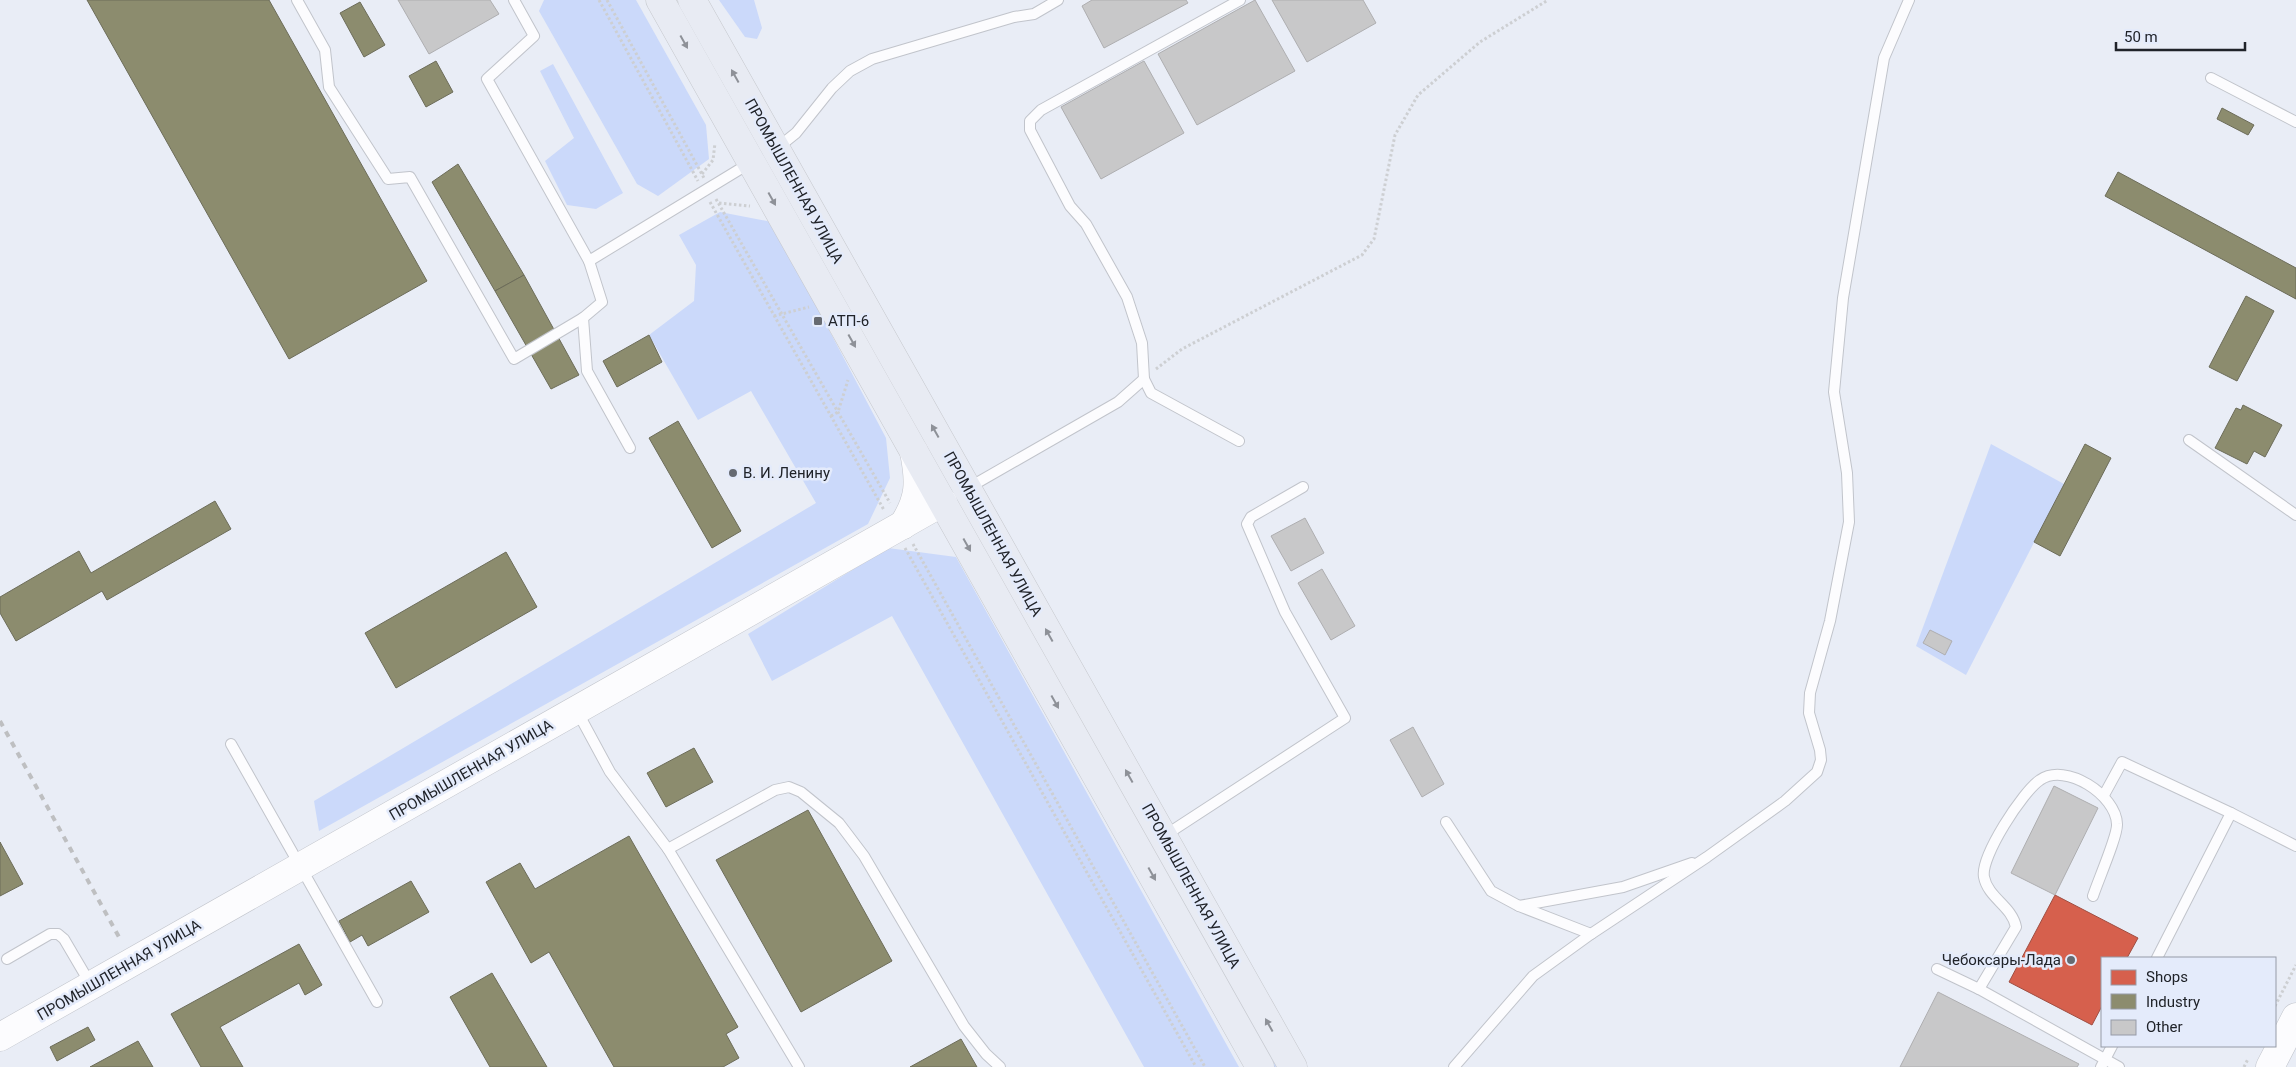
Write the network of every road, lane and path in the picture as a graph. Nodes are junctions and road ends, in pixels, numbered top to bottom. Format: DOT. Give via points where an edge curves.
graph roads {
  1 [pos="297,0"];
  2 [pos="514,0"];
  3 [pos="599,0"];
  4 [pos="660,0"];
  5 [pos="692,0"];
  6 [pos="1058,0"];
  7 [pos="1240,0"];
  8 [pos="1548,0"];
  9 [pos="1909,0"];
  10 [pos="2211,78"];
  11 [pos="2296,122"];
  12 [pos="721,137"];
  13 [pos="776,149"];
  14 [pos="751,163"];
  15 [pos="702,174"];
  16 [pos="703,190"];
  17 [pos="589,261"];
  18 [pos="817,305"];
  19 [pos="774,316"];
  20 [pos="584,318"];
  21 [pos="1144,378"];
  22 [pos="838,412"];
  23 [pos="831,417"];
  24 [pos="2189,440"];
  25 [pos="1239,441"];
  26 [pos="630,448"];
  27 [pos="914,452"];
  28 [pos="1303,487"];
  29 [pos="967,488"];
  30 [pos="943,502"];
  31 [pos="2296,514"];
  32 [pos="899,527"];
  33 [pos="577,710"];
  34 [pos="231,744"];
  35 [pos="2104,794"];
  36 [pos="2231,813"];
  37 [pos="1446,822"];
  38 [pos="1163,837"];
  39 [pos="2296,846"];
  40 [pos="668,850"];
  41 [pos="1139,851"];
  42 [pos="1707,857"];
  43 [pos="300,867"];
  44 [pos="2092,896"];
  45 [pos="1519,906"];
  46 [pos="1591,934"];
  47 [pos="2158,957"];
  48 [pos="7,959"];
  49 [pos="2296,965"];
  50 [pos="1937,969"];
  51 [pos="91,985"];
  52 [pos="1979,989"];
  53 [pos="377,1002"];
  54 [pos="2276,1005"];
  55 [pos="2296,1017"];
  56 [pos="0,1037"];
  57 [pos="2111,1047"];
  58 [pos="2103,1063"];
  59 [pos="799,1067"];
  60 [pos="1000,1067"];
  61 [pos="1196,1067"];
  62 [pos="1260,1067"];
  63 [pos="1293,1067"];
  64 [pos="1454,1067"];
  65 [pos="2119,1067"];
  66 [pos="2270,1067"];
  1 -- 20 [label="lane" via="325,50 329,87 388,179 410,177 514,359"];
  2 -- 17 [label="lane" via="534,36 487,79"];
  3 -- 16 [label="path"];
  4 -- 14 [label="main road, ПРОМЫШЛЕННАЯ УЛИЦА, one-way"];
  13 -- 5 [label="main road, ПРОМЫШЛЕННАЯ УЛИЦА, one-way"];
  6 -- 13 [label="lane" via="1034,14 1014,16 872,59 838,82 796,133"];
  7 -- 21 [label="lane" via="1041,110 1030,121 1030,130 1070,206 1086,224 1127,297 1142,344"];
  8 -- 21 [label="path" via="1480,42 1418,95 1395,136 1374,239 1362,255 1182,349"];
  9 -- 42 [label="lane" via="1884,58 1843,298 1834,392 1847,473 1849,522 1830,621 1810,693 1809,713 1821,760 1817,772 1785,801"];
  10 -- 11 [label="lane"];
  12 -- 15 [label="path" via="715,140 713,160"];
  13 -- 14 [label="main road"];
  29 -- 13 [label="main road, ПРОМЫШЛЕННАЯ УЛИЦА, one-way"];
  14 -- 16 [label="lane"];
  14 -- 27 [label="main road, ПРОМЫШЛЕННАЯ УЛИЦА, one-way"];
  16 -- 17 [label="lane"];
  16 -- 19 [label="path"];
  17 -- 20 [label="lane" via="602,302"];
  18 -- 19 [label="path"];
  19 -- 23 [label="path"];
  20 -- 26 [label="lane" via="587,371"];
  21 -- 25 [label="lane" via="1151,393"];
  21 -- 29 [label="lane" via="1118,402"];
  22 -- 23 [label="path"];
  23 -- 32 [label="path"];
  24 -- 31 [label="lane"];
  27 -- 30 [label="main road, ПРОМЫШЛЕННАЯ УЛИЦА"];
  27 -- 32 [label="street" via="919,474 917,496 912,510"];
  28 -- 38 [label="lane" via="1251,516 1247,524 1285,612 1345,718"];
  29 -- 30 [label="main road"];
  38 -- 29 [label="main road, ПРОМЫШЛЕННАЯ УЛИЦА, one-way"];
  30 -- 32 [label="street, ПРОМЫШЛЕННАЯ УЛИЦА"];
  30 -- 41 [label="main road, ПРОМЫШЛЕННАЯ УЛИЦА, one-way"];
  32 -- 33 [label="street, ПРОМЫШЛЕННАЯ УЛИЦА"];
  32 -- 61 [label="path"];
  33 -- 40 [label="lane" via="610,772"];
  33 -- 43 [label="street, ПРОМЫШЛЕННАЯ УЛИЦА"];
  34 -- 43 [label="lane"];
  35 -- 36 [label="lane" via="2122,762"];
  35 -- 44 [label="lane" via="2115,810 2118,826"];
  35 -- 52 [label="lane" via="2079,780 2059,775 2041,779 2022,797 1988,855 1983,875 1988,888 2014,918 2016,927"];
  36 -- 39 [label="lane"];
  36 -- 47 [label="lane"];
  37 -- 45 [label="lane" via="1491,891"];
  38 -- 41 [label="main road"];
  63 -- 38 [label="main road, ПРОМЫШЛЕННАЯ УЛИЦА, one-way"];
  40 -- 59 [label="lane"];
  40 -- 60 [label="lane" via="776,790 789,787 802,792 839,823 864,856 964,1026"];
  41 -- 62 [label="main road, ПРОМЫШЛЕННАЯ УЛИЦА, one-way"];
  42 -- 45 [label="lane" via="1623,888"];
  42 -- 46 [label="lane"];
  43 -- 51 [label="street, ПРОМЫШЛЕННАЯ УЛИЦА"];
  43 -- 53 [label="lane"];
  45 -- 46 [label="lane"];
  46 -- 64 [label="lane" via="1533,976"];
  48 -- 51 [label="lane" via="50,934 58,934"];
  49 -- 54 [label="path"];
  50 -- 52 [label="lane"];
  51 -- 56 [label="street, ПРОМЫШЛЕННАЯ УЛИЦА"];
  52 -- 58 [label="lane"];
  55 -- 66 [label="street"];
  57 -- 58 [label="lane"];
  58 -- 65 [label="lane"];
}
